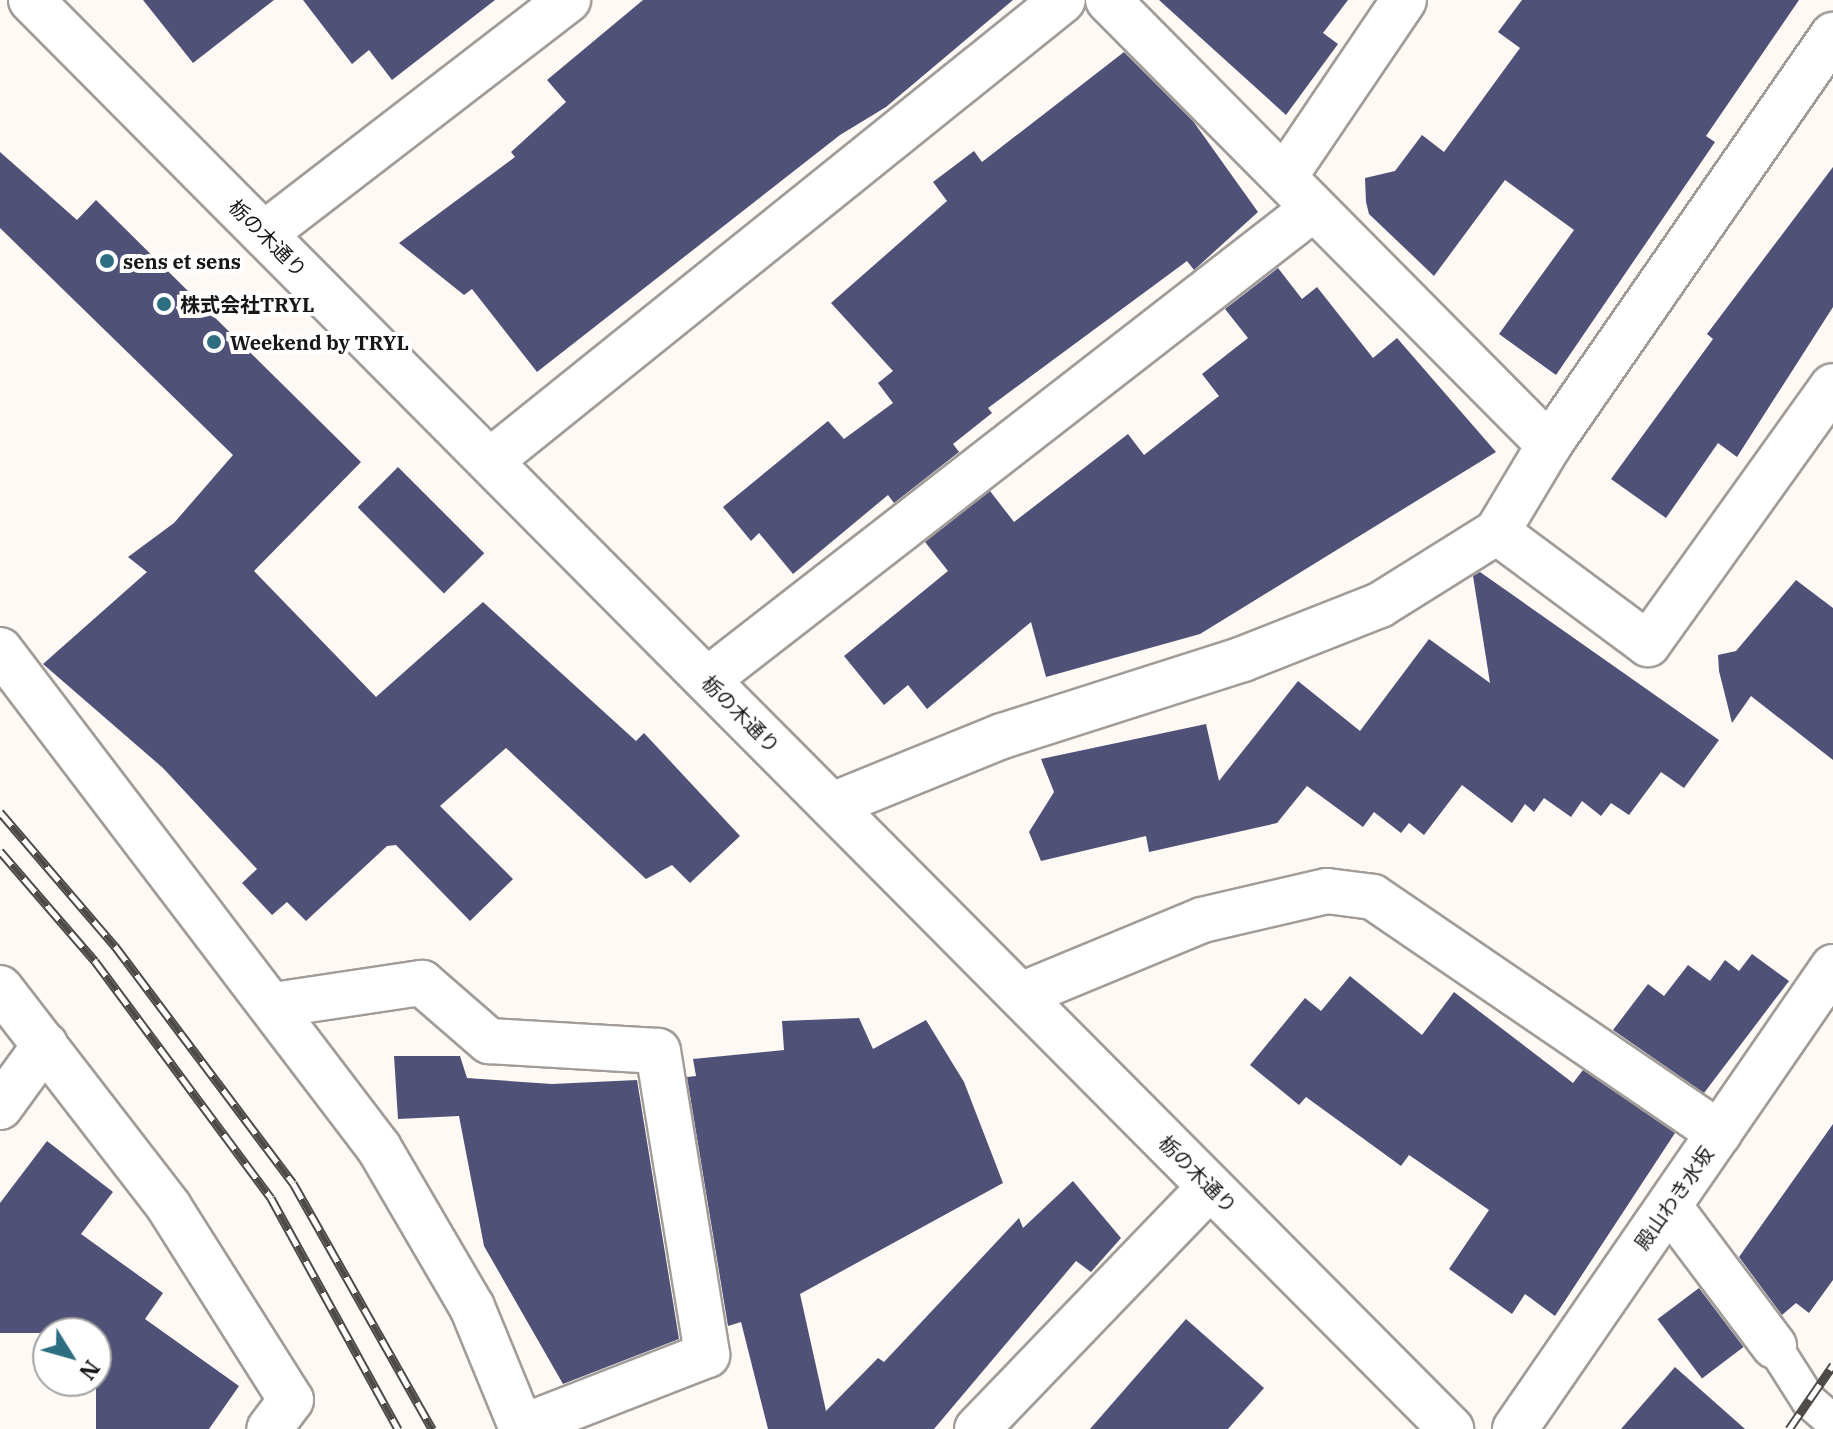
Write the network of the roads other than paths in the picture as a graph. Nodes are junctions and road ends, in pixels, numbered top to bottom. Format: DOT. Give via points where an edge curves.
graph roads {
  1 [pos="31,0"];
  2 [pos="568,0"];
  3 [pos="1063,0"];
  4 [pos="1108,0"];
  5 [pos="1404,0"];
  6 [pos="1833,35"];
  7 [pos="1285,176"];
  8 [pos="1313,209"];
  9 [pos="264,234"];
  10 [pos="1833,386"];
  11 [pos="1549,445"];
  12 [pos="490,461"];
  13 [pos="1497,532"];
  14 [pos="0,650"];
  15 [pos="707,680"];
  16 [pos="832,805"];
  17 [pos="1833,967"];
  18 [pos="0,988"];
  19 [pos="1021,995"];
  20 [pos="274,1005"];
  21 [pos="45,1045"];
  22 [pos="0,1107"];
  23 [pos="1719,1133"];
  24 [pos="1210,1187"];
  25 [pos="1669,1206"];
  26 [pos="1774,1346"];
  27 [pos="1833,1422"];
  28 [pos="522,1428"];
  29 [pos="269,1429"];
  30 [pos="977,1429"];
  31 [pos="1451,1429"];
  32 [pos="1515,1429"];
  1 -- 9 [label="street, 栃の木通り"];
  2 -- 9 [label="street"];
  3 -- 12 [label="street"];
  4 -- 7 [label="street"];
  5 -- 7 [label="street"];
  6 -- 11 [label="street"];
  7 -- 8 [label="street"];
  8 -- 11 [label="street"];
  8 -- 15 [label="street"];
  9 -- 12 [label="street, 栃の木通り"];
  10 -- 13 [label="street" via="1648,644"];
  11 -- 13 [label="street"];
  12 -- 15 [label="street, 栃の木通り"];
  13 -- 16 [label="street" via="1380,605 1243,659 1002,736"];
  14 -- 20 [label="street"];
  15 -- 16 [label="street, 栃の木通り"];
  16 -- 19 [label="street, 栃の木通り"];
  17 -- 23 [label="street, 殿山わき水坂"];
  18 -- 21 [label="street"];
  19 -- 23 [label="street" via="1202,920 1327,891 1373,897"];
  19 -- 24 [label="street, 栃の木通り"];
  20 -- 28 [label="street" via="379,1148 472,1307"];
  20 -- 28 [label="street" via="422,983 489,1041 658,1051 707,1355"];
  21 -- 22 [label="street"];
  21 -- 29 [label="street" via="169,1207 291,1400"];
  23 -- 25 [label="street, 殿山わき水坂"];
  24 -- 30 [label="street"];
  24 -- 31 [label="street, 栃の木通り"];
  25 -- 26 [label="street"];
  25 -- 32 [label="street, 殿山わき水坂"];
  26 -- 27 [label="street" via="1809,1401"];
}
